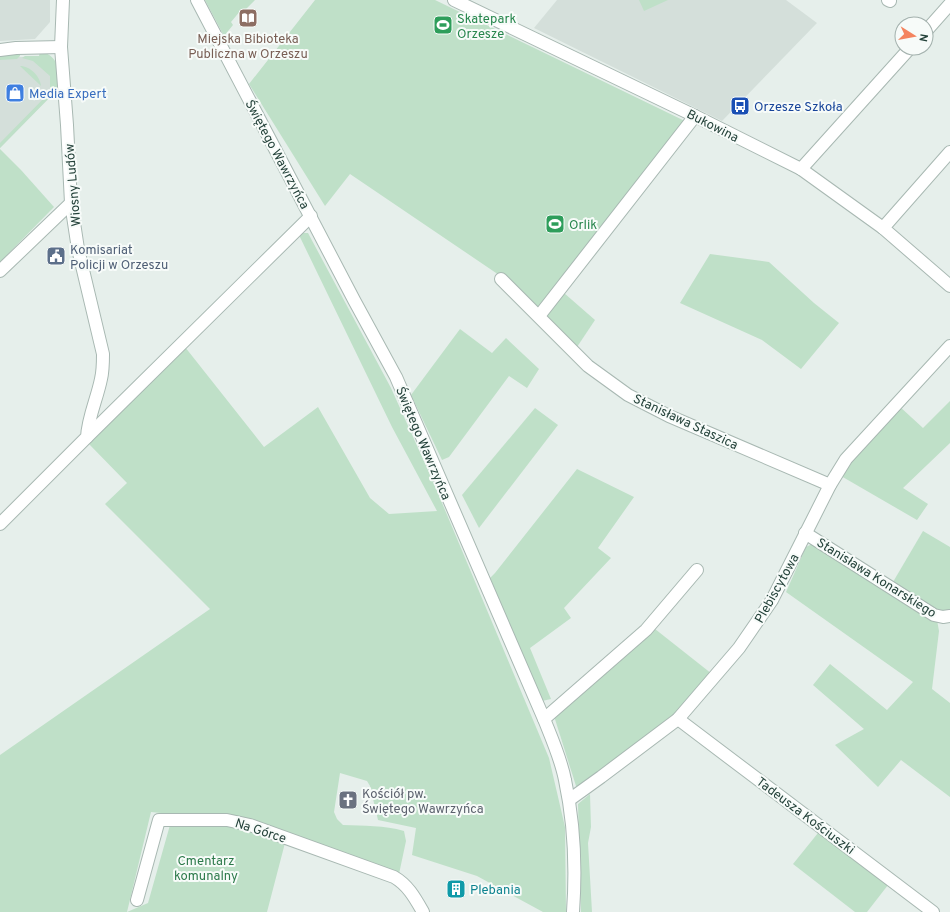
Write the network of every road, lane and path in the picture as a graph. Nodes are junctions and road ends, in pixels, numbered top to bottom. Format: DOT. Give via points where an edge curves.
graph roads {
  1 [pos="63,0"];
  2 [pos="197,0"];
  3 [pos="454,0"];
  4 [pos="472,4"];
  5 [pos="950,4"];
  6 [pos="934,22"];
  7 [pos="62,47"];
  8 [pos="0,50"];
  9 [pos="903,56"];
  10 [pos="695,116"];
  11 [pos="950,152"];
  12 [pos="801,169"];
  13 [pos="71,203"];
  14 [pos="311,216"];
  15 [pos="883,228"];
  16 [pos="0,272"];
  17 [pos="501,279"];
  18 [pos="950,286"];
  19 [pos="539,316"];
  20 [pos="950,346"];
  21 [pos="87,437"];
  22 [pos="830,485"];
  23 [pos="0,524"];
  24 [pos="805,533"];
  25 [pos="697,570"];
  26 [pos="950,616"];
  27 [pos="678,718"];
  28 [pos="544,719"];
  29 [pos="568,800"];
  30 [pos="137,900"];
  31 [pos="423,912"];
  32 [pos="573,912"];
  33 [pos="934,912"];
  1 -- 7 [label="street, Wiosny Ludów"];
  2 -- 14 [label="street, Świętego Wawrzyńca"];
  3 -- 4 [label="street, Bukowina"];
  4 -- 10 [label="street, Bukowina"];
  5 -- 6 [label="street"];
  7 -- 8 [label="street"];
  7 -- 13 [label="street, Wiosny Ludów"];
  9 -- 12 [label="street"];
  10 -- 12 [label="street, Bukowina"];
  10 -- 19 [label="street"];
  11 -- 15 [label="street"];
  12 -- 15 [label="street, Bukowina"];
  13 -- 16 [label="street"];
  13 -- 21 [label="street, Wiosny Ludów" via="78,249 103,354 101,379 90,414"];
  14 -- 21 [label="street"];
  14 -- 28 [label="street, Świętego Wawrzyńca" via="396,377"];
  15 -- 18 [label="street, Bukowina"];
  17 -- 19 [label="street, Stanisława Staszica"];
  19 -- 22 [label="street, Stanisława Staszica" via="588,366 628,395 669,416"];
  20 -- 22 [label="street, Plebiscytowa" via="846,459"];
  21 -- 23 [label="street"];
  22 -- 24 [label="street, Plebiscytowa"];
  24 -- 26 [label="street, Stanisława Konarskiego" via="934,616"];
  24 -- 27 [label="street, Plebiscytowa" via="772,600 739,648"];
  25 -- 28 [label="street" via="646,630"];
  27 -- 29 [label="street, Plebiscytowa"];
  27 -- 33 [label="street, Tadeusza Kościuszki"];
  28 -- 29 [label="street, Świętego Wawrzyńca" via="559,756"];
  29 -- 32 [label="street, Świętego Wawrzyńca" via="573,861"];
  30 -- 31 [label="street, Na Górce" via="159,820 227,820 250,825 394,877 410,890"];
}
